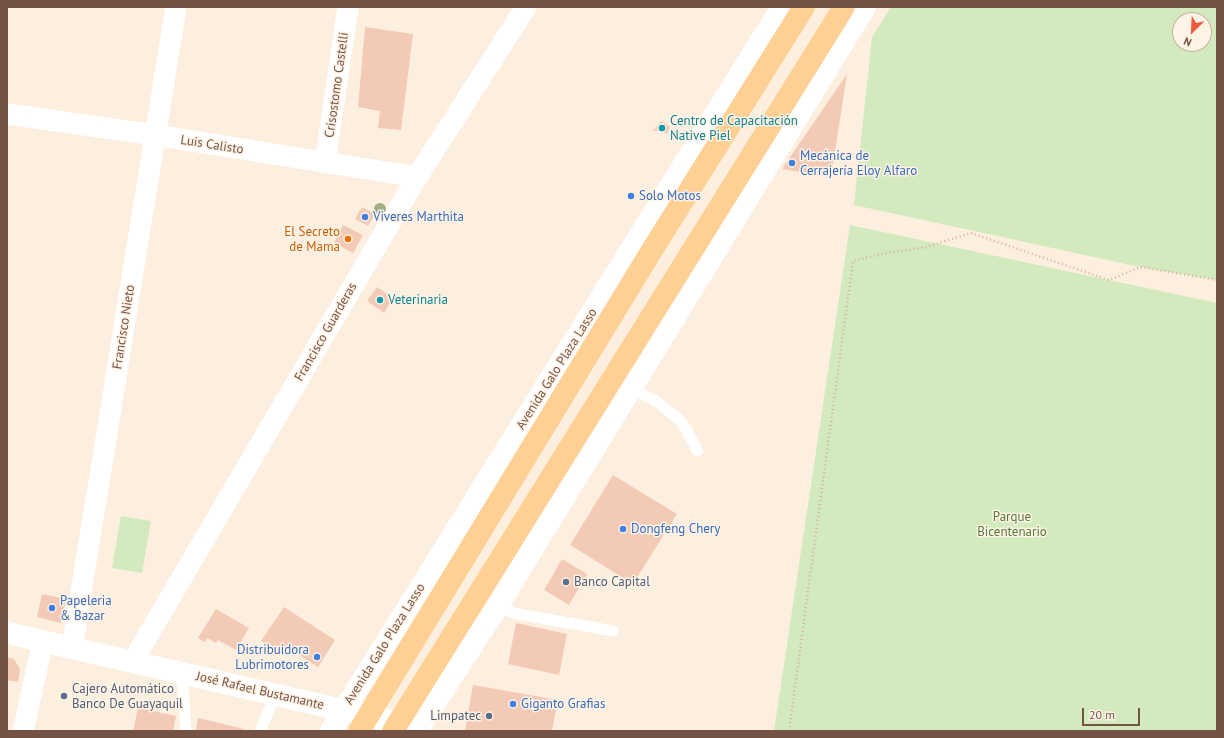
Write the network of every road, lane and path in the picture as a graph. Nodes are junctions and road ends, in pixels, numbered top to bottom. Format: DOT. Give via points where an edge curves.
graph roads {
  1 [pos="176,7"];
  2 [pos="348,7"];
  3 [pos="526,7"];
  4 [pos="782,7"];
  5 [pos="804,7"];
  6 [pos="844,7"];
  7 [pos="865,7"];
  8 [pos="7,114"];
  9 [pos="155,135"];
  10 [pos="325,164"];
  11 [pos="417,177"];
  12 [pos="1217,280"];
  13 [pos="631,389"];
  14 [pos="698,451"];
  15 [pos="497,607"];
  16 [pos="613,632"];
  17 [pos="7,633"];
  18 [pos="42,641"];
  19 [pos="72,648"];
  20 [pos="133,661"];
  21 [pos="182,673"];
  22 [pos="276,694"];
  23 [pos="344,710"];
  24 [pos="364,723"];
  25 [pos="407,728"];
  26 [pos="23,731"];
  27 [pos="186,731"];
  28 [pos="260,731"];
  29 [pos="331,731"];
  30 [pos="789,731"];
  1 -- 9 [label="street, Francisco Nieto"];
  2 -- 10 [label="street, Crisostomo Castelli"];
  3 -- 11 [label="street, Francisco Guarderas"];
  4 -- 23 [label="main road, Avenida Galo Plaza Lasso"];
  5 -- 24 [label="main road, Avenida Galo Plaza Lasso"];
  6 -- 25 [label="main road"];
  7 -- 13 [label="main road"];
  8 -- 9 [label="street, Luis Calisto"];
  9 -- 10 [label="street, Luis Calisto"];
  9 -- 19 [label="street, Francisco Nieto"];
  10 -- 11 [label="street, Luis Calisto"];
  11 -- 20 [label="street, Francisco Guarderas"];
  12 -- 30 [label="path" via="1140,267 1109,280 972,233 926,247 853,261"];
  13 -- 14 [label="lane" via="656,401 682,422"];
  13 -- 15 [label="main road"];
  15 -- 16 [label="lane" via="518,614"];
  15 -- 25 [label="main road"];
  17 -- 18 [label="main road, José Rafael Bustamante"];
  18 -- 19 [label="main road, José Rafael Bustamante"];
  18 -- 26 [label="street"];
  19 -- 20 [label="main road, José Rafael Bustamante"];
  20 -- 21 [label="main road, José Rafael Bustamante"];
  21 -- 22 [label="main road, José Rafael Bustamante"];
  21 -- 27 [label="lane"];
  22 -- 23 [label="main road, José Rafael Bustamante"];
  22 -- 28 [label="lane"];
  23 -- 24 [label="main road, José Rafael Bustamante"];
  23 -- 29 [label="main road, Avenida Galo Plaza Lasso"];
  24 -- 25 [label="main road, José Rafael Bustamante"];
}
